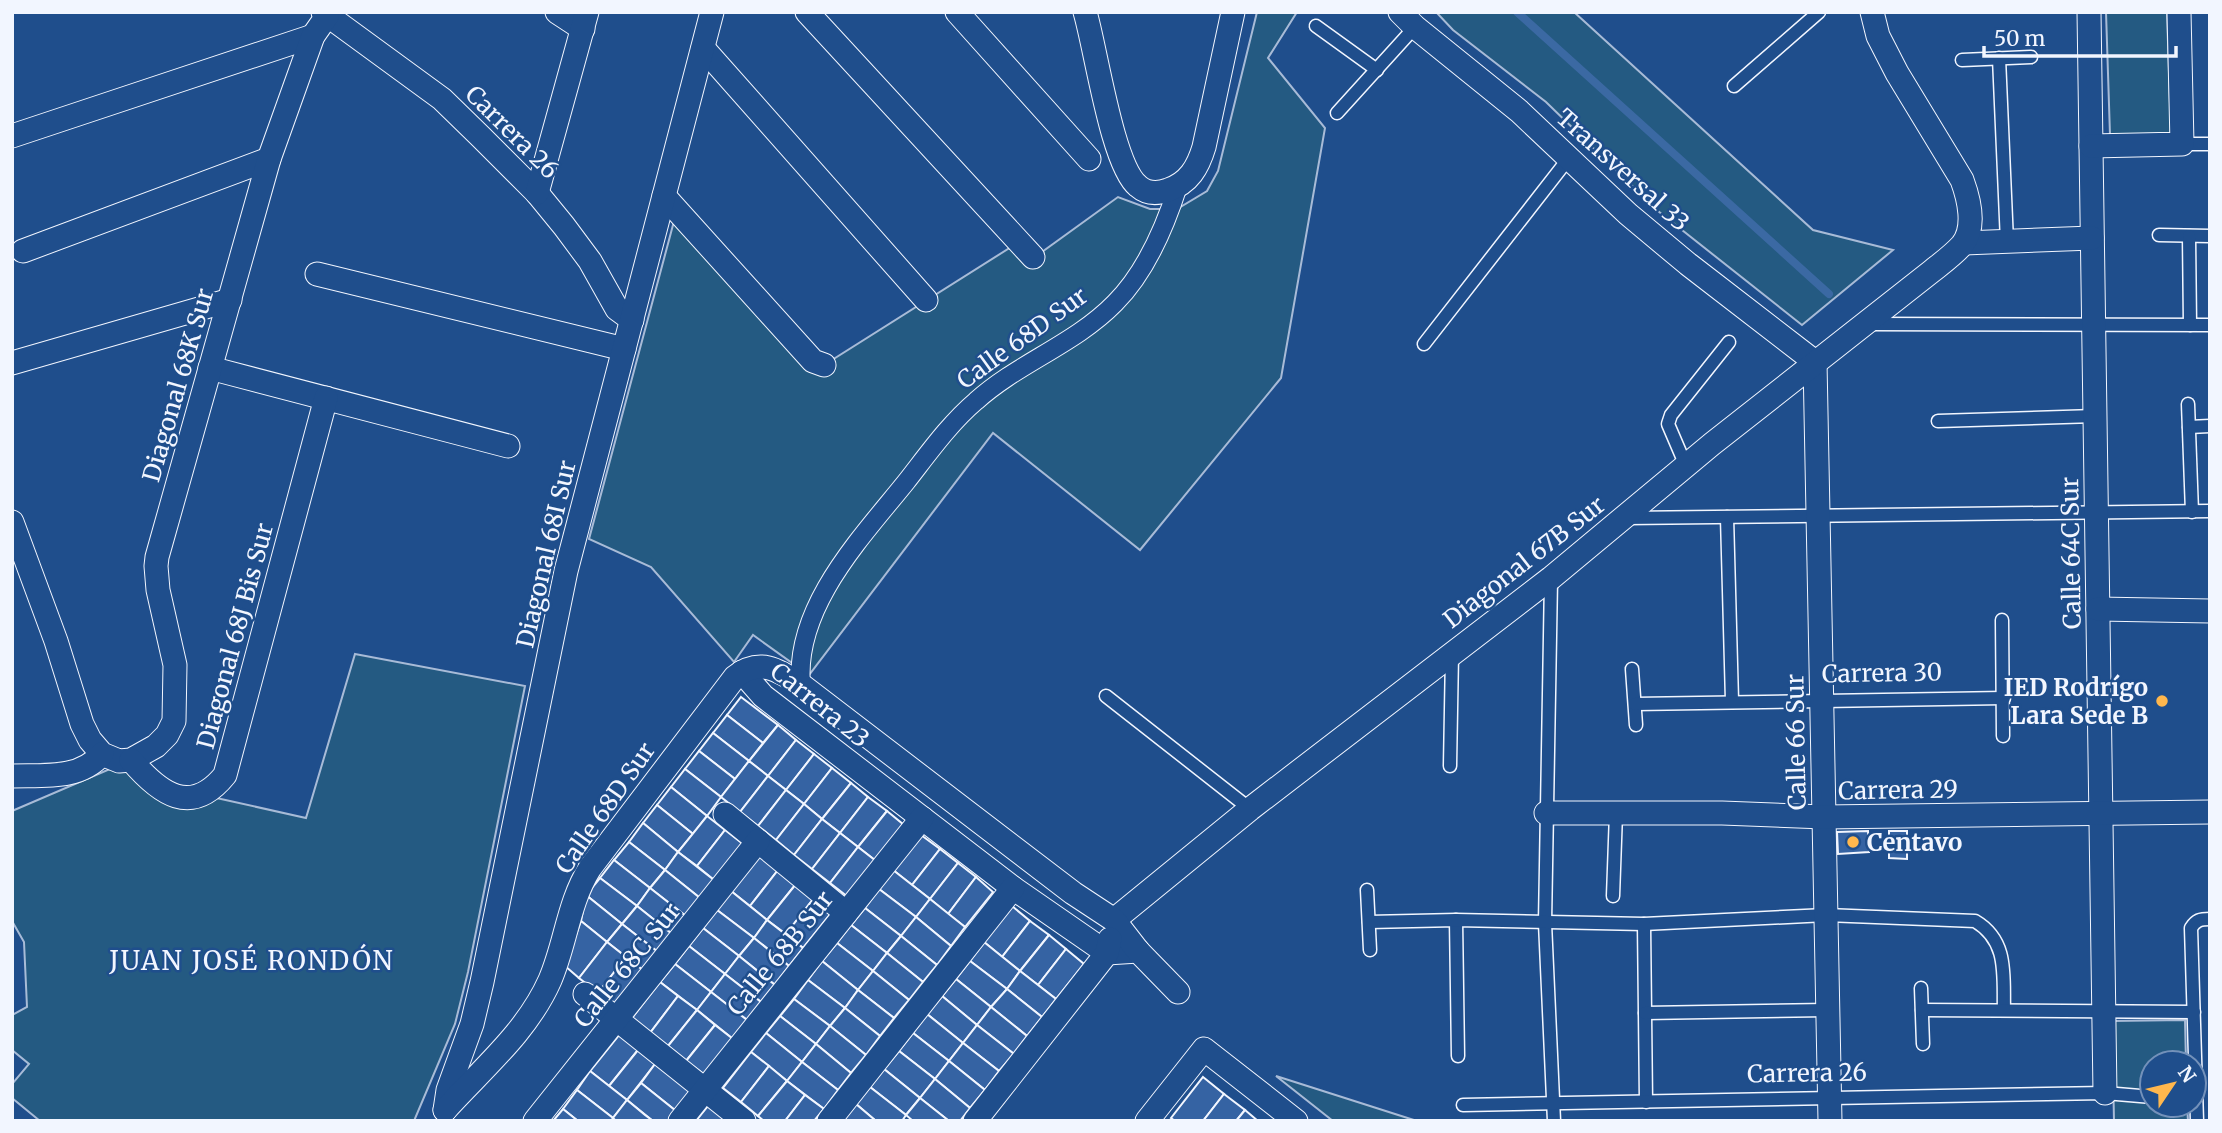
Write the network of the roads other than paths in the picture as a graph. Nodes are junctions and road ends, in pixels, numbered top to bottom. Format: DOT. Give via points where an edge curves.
graph roads {
  1 [pos="557,12"];
  2 [pos="712,12"];
  3 [pos="807,12"];
  4 [pos="957,12"];
  5 [pos="1085,12"];
  6 [pos="1233,12"];
  7 [pos="1819,12"];
  8 [pos="1872,12"];
  9 [pos="2088,12"];
  10 [pos="2179,12"];
  11 [pos="325,14"];
  12 [pos="1407,20"];
  13 [pos="585,21"];
  14 [pos="1316,26"];
  15 [pos="313,36"];
  16 [pos="702,48"];
  17 [pos="2031,57"];
  18 [pos="1999,58"];
  19 [pos="1962,60"];
  20 [pos="1377,70"];
  21 [pos="1734,86"];
  22 [pos="1337,113"];
  23 [pos="12,136"];
  24 [pos="2182,144"];
  25 [pos="2210,144"];
  26 [pos="2091,146"];
  27 [pos="1570,158"];
  28 [pos="270,159"];
  29 [pos="1089,159"];
  30 [pos="1178,186"];
  31 [pos="537,193"];
  32 [pos="664,196"];
  33 [pos="2159,235"];
  34 [pos="2189,236"];
  35 [pos="2210,236"];
  36 [pos="2092,238"];
  37 [pos="2007,242"];
  38 [pos="1964,243"];
  39 [pos="23,251"];
  40 [pos="1033,257"];
  41 [pos="317,274"];
  42 [pos="230,300"];
  43 [pos="926,300"];
  44 [pos="632,320"];
  45 [pos="1864,324"];
  46 [pos="2093,325"];
  47 [pos="2190,325"];
  48 [pos="2210,325"];
  49 [pos="1729,342"];
  50 [pos="1424,344"];
  51 [pos="624,349"];
  52 [pos="1815,362"];
  53 [pos="12,363"];
  54 [pos="824,365"];
  55 [pos="210,368"];
  56 [pos="326,398"];
  57 [pos="2188,404"];
  58 [pos="2095,416"];
  59 [pos="1938,421"];
  60 [pos="2210,426"];
  61 [pos="2189,427"];
  62 [pos="508,446"];
  63 [pos="1686,466"];
  64 [pos="2210,511"];
  65 [pos="2192,512"];
  66 [pos="2096,513"];
  67 [pos="1818,516"];
  68 [pos="1727,517"];
  69 [pos="1621,519"];
  70 [pos="12,522"];
  71 [pos="1551,578"];
  72 [pos="2098,609"];
  73 [pos="2210,611"];
  74 [pos="2002,620"];
  75 [pos="1452,652"];
  76 [pos="1632,669"];
  77 [pos="742,672"];
  78 [pos="802,685"];
  79 [pos="1106,696"];
  80 [pos="2004,698"];
  81 [pos="1821,699"];
  82 [pos="1732,701"];
  83 [pos="1635,704"];
  84 [pos="1636,725"];
  85 [pos="2004,736"];
  86 [pos="102,754"];
  87 [pos="131,760"];
  88 [pos="1450,766"];
  89 [pos="12,776"];
  90 [pos="1250,809"];
  91 [pos="2210,812"];
  92 [pos="1546,813"];
  93 [pos="1616,813"];
  94 [pos="725,814"];
  95 [pos="2101,814"];
  96 [pos="1824,817"];
  97 [pos="922,818"];
  98 [pos="758,841"];
  99 [pos="1013,888"];
  100 [pos="1367,890"];
  101 [pos="1613,897"];
  102 [pos="846,913"];
  103 [pos="1826,915"];
  104 [pos="2210,919"];
  105 [pos="1114,920"];
  106 [pos="1456,920"];
  107 [pos="1369,922"];
  108 [pos="1545,923"];
  109 [pos="1644,924"];
  110 [pos="1370,950"];
  111 [pos="1138,951"];
  112 [pos="1107,953"];
  113 [pos="1922,988"];
  114 [pos="1178,992"];
  115 [pos="585,994"];
  116 [pos="1828,1010"];
  117 [pos="1922,1010"];
  118 [pos="2004,1010"];
  119 [pos="2104,1011"];
  120 [pos="2194,1012"];
  121 [pos="1645,1013"];
  122 [pos="617,1020"];
  123 [pos="1923,1044"];
  124 [pos="2197,1049"];
  125 [pos="1458,1056"];
  126 [pos="705,1090"];
  127 [pos="2105,1093"];
  128 [pos="2138,1096"];
  129 [pos="1646,1102"];
  130 [pos="1553,1103"];
  131 [pos="1463,1105"];
  132 [pos="1829,1110"];
  133 [pos="441,1115"];
  134 [pos="535,1121"];
  135 [pos="680,1121"];
  136 [pos="744,1121"];
  137 [pos="829,1121"];
  138 [pos="975,1121"];
  139 [pos="1147,1121"];
  140 [pos="1296,1121"];
  141 [pos="1554,1121"];
  1 -- 13 [label="street"];
  2 -- 16 [label="street, Diagonal 68I Sur"];
  3 -- 40 [label="street"];
  4 -- 29 [label="street"];
  5 -- 30 [label="street" via="1108,115 1131,179 1149,193"];
  6 -- 30 [label="street, Calle 68D Sur" via="1204,147 1197,167"];
  7 -- 21 [label="lane"];
  8 -- 38 [label="street" via="1878,36 1897,73 1962,180 1970,213"];
  9 -- 26 [label="street, Calle 64C Sur"];
  10 -- 24 [label="street"];
  11 -- 15 [label="street, Diagonal 68K Sur"];
  11 -- 31 [label="street, Carrera 26" via="442,99"];
  12 -- 20 [label="lane"];
  12 -- 27 [label="street, Transversal 33"];
  13 -- 31 [label="street"];
  14 -- 20 [label="lane"];
  15 -- 23 [label="street"];
  15 -- 28 [label="street, Diagonal 68K Sur"];
  16 -- 32 [label="street, Diagonal 68I Sur"];
  16 -- 43 [label="street"];
  17 -- 18 [label="lane"];
  18 -- 19 [label="lane"];
  18 -- 37 [label="lane"];
  20 -- 22 [label="lane"];
  24 -- 25 [label="lane"];
  24 -- 26 [label="street"];
  26 -- 36 [label="street, Calle 64C Sur"];
  27 -- 50 [label="lane"];
  27 -- 52 [label="street, Transversal 33" via="1679,257"];
  28 -- 39 [label="street"];
  28 -- 42 [label="street, Diagonal 68K Sur"];
  30 -- 78 [label="street, Calle 68D Sur" via="1161,232 1116,302 1089,326 975,401 871,525 814,613 800,664"];
  31 -- 44 [label="street, Carrera 26" via="590,261 617,309"];
  32 -- 44 [label="street, Diagonal 68I Sur"];
  32 -- 54 [label="street" via="813,361"];
  33 -- 34 [label="lane"];
  34 -- 35 [label="lane"];
  34 -- 47 [label="lane"];
  36 -- 37 [label="street"];
  36 -- 46 [label="street, Calle 64C Sur"];
  37 -- 38 [label="street"];
  38 -- 45 [label="street, Diagonal 67B Sur"];
  41 -- 51 [label="street"];
  42 -- 53 [label="street"];
  42 -- 55 [label="street, Diagonal 68K Sur"];
  44 -- 51 [label="street, Diagonal 68I Sur"];
  45 -- 46 [label="lane"];
  45 -- 52 [label="street, Diagonal 67B Sur"];
  46 -- 47 [label="lane"];
  46 -- 58 [label="street, Calle 64C Sur"];
  47 -- 48 [label="lane"];
  49 -- 63 [label="lane" via="1671,415 1668,424"];
  51 -- 133 [label="street, Diagonal 68I Sur" via="566,571 477,1003"];
  52 -- 63 [label="street, Diagonal 67B Sur"];
  52 -- 67 [label="street, Calle 66 Sur"];
  55 -- 56 [label="street"];
  55 -- 87 [label="street, Diagonal 68K Sur" via="156,566 175,665 174,721 156,746"];
  56 -- 62 [label="street"];
  56 -- 87 [label="street, Diagonal 68J Bis Sur" via="225,775 212,790 183,798 158,787"];
  57 -- 61 [label="lane"];
  58 -- 59 [label="lane"];
  58 -- 66 [label="street, Calle 64C Sur"];
  60 -- 61 [label="lane"];
  61 -- 65 [label="lane"];
  63 -- 69 [label="street, Diagonal 67B Sur"];
  64 -- 65 [label="lane"];
  65 -- 66 [label="lane"];
  66 -- 67 [label="lane"];
  66 -- 72 [label="street, Calle 64C Sur"];
  67 -- 68 [label="lane"];
  67 -- 81 [label="street, Calle 66 Sur"];
  68 -- 69 [label="lane"];
  68 -- 82 [label="lane"];
  69 -- 71 [label="street, Diagonal 67B Sur"];
  70 -- 86 [label="street" via="82,724"];
  71 -- 75 [label="street, Diagonal 67B Sur"];
  71 -- 92 [label="lane"];
  72 -- 73 [label="street"];
  72 -- 95 [label="street, Calle 64C Sur"];
  74 -- 80 [label="lane"];
  75 -- 88 [label="lane"];
  75 -- 90 [label="street, Diagonal 67B Sur"];
  76 -- 83 [label="lane"];
  77 -- 78 [label="street, Carrera 23" via="767,666"];
  77 -- 97 [label="street, Carrera 23" via="763,696"];
  77 -- 133 [label="street, Calle 68D Sur" via="590,869 573,900 548,984 507,1045"];
  78 -- 105 [label="street, Carrera 23"];
  79 -- 90 [label="lane"];
  80 -- 81 [label="lane, Carrera 30"];
  80 -- 85 [label="lane"];
  81 -- 82 [label="lane, Carrera 30"];
  81 -- 96 [label="street, Calle 66 Sur"];
  82 -- 83 [label="lane, Carrera 30"];
  83 -- 84 [label="lane"];
  86 -- 87 [label="street"];
  86 -- 89 [label="street" via="80,771"];
  90 -- 105 [label="street, Diagonal 67B Sur"];
  91 -- 95 [label="street, Carrera 29"];
  92 -- 93 [label="street, Carrera 29"];
  92 -- 108 [label="lane"];
  93 -- 96 [label="street, Carrera 29"];
  93 -- 101 [label="lane"];
  94 -- 98 [label="street"];
  95 -- 96 [label="street, Carrera 29"];
  95 -- 119 [label="street, Calle 64C Sur"];
  96 -- 103 [label="street, Calle 66 Sur"];
  97 -- 99 [label="street, Carrera 23"];
  97 -- 102 [label="street, Calle 68B Sur"];
  98 -- 102 [label="street"];
  98 -- 122 [label="street, Calle 68C Sur"];
  99 -- 112 [label="street, Carrera 23"];
  99 -- 137 [label="street"];
  100 -- 107 [label="lane"];
  102 -- 126 [label="street, Calle 68B Sur"];
  103 -- 109 [label="lane"];
  103 -- 116 [label="street, Calle 66 Sur"];
  103 -- 118 [label="lane" via="1975,921 1999,946"];
  104 -- 120 [label="lane" via="2194,922 2191,928"];
  105 -- 111 [label="street, Carrera 23"];
  105 -- 112 [label="street"];
  106 -- 107 [label="lane"];
  106 -- 108 [label="lane"];
  106 -- 125 [label="lane"];
  107 -- 110 [label="lane"];
  108 -- 109 [label="lane"];
  108 -- 130 [label="lane"];
  109 -- 121 [label="lane"];
  111 -- 112 [label="street"];
  111 -- 114 [label="street, Carrera 23"];
  112 -- 138 [label="street"];
  113 -- 117 [label="lane"];
  115 -- 122 [label="street"];
  116 -- 121 [label="lane"];
  116 -- 132 [label="street, Calle 66 Sur"];
  117 -- 118 [label="lane"];
  117 -- 123 [label="lane"];
  118 -- 119 [label="lane"];
  119 -- 120 [label="lane"];
  119 -- 127 [label="street, Calle 64C Sur"];
  120 -- 124 [label="lane"];
  121 -- 129 [label="lane"];
  122 -- 126 [label="street"];
  122 -- 134 [label="street, Calle 68C Sur"];
  126 -- 135 [label="street, Calle 68B Sur"];
  126 -- 136 [label="street"];
  127 -- 128 [label="lane, Carrera 26"];
  127 -- 132 [label="lane, Carrera 26"];
  129 -- 130 [label="lane, Carrera 26"];
  129 -- 132 [label="lane, Carrera 26"];
  130 -- 131 [label="lane, Carrera 26"];
  130 -- 141 [label="lane"];
  139 -- 140 [label="street" via="1204,1049"];
}
